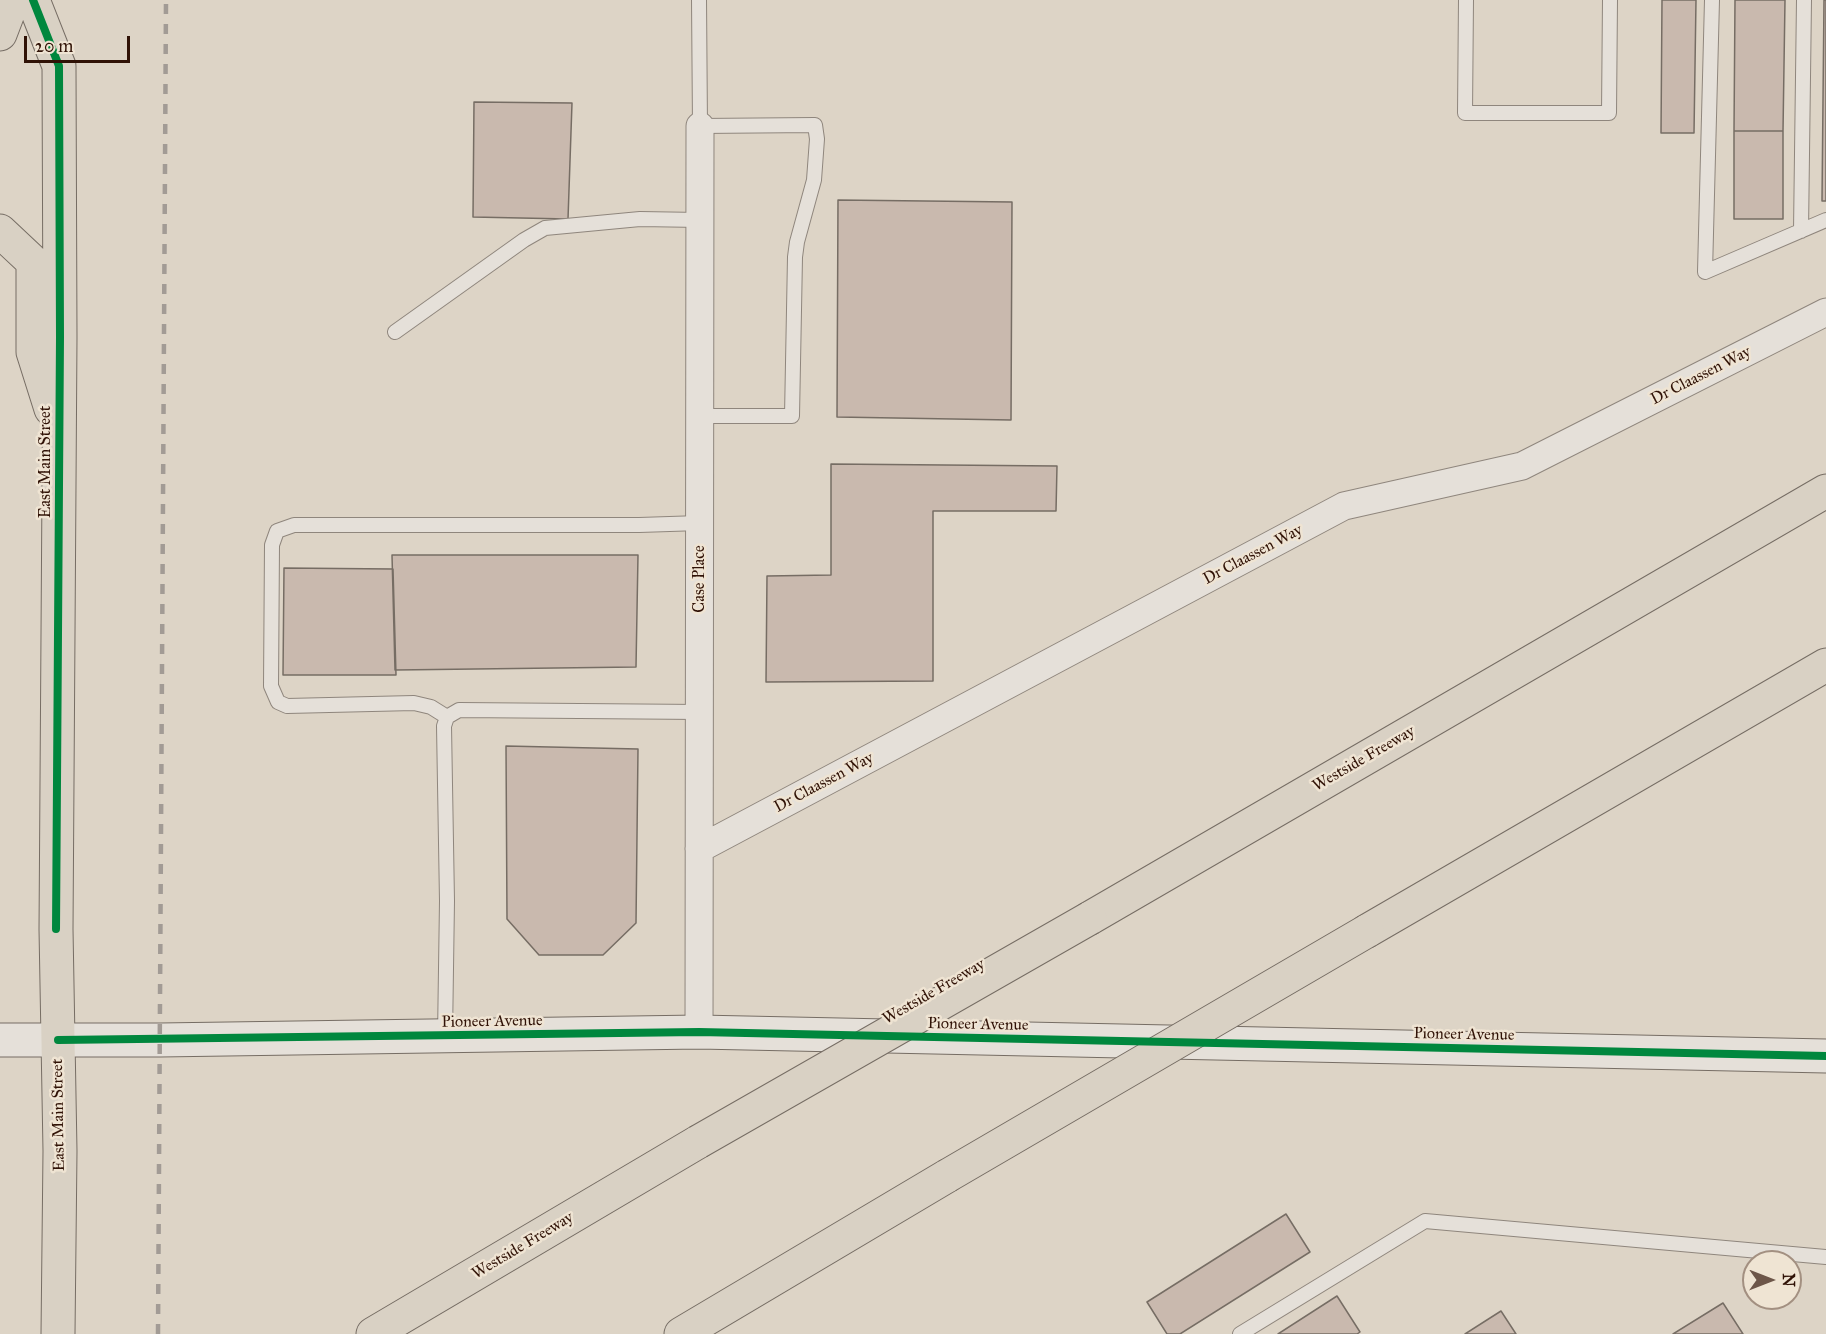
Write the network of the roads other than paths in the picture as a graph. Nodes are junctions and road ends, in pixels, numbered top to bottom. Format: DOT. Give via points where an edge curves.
graph roads {
  1 [pos="13,0"];
  2 [pos="33,0"];
  3 [pos="699,0"];
  4 [pos="1466,0"];
  5 [pos="1610,0"];
  6 [pos="1712,0"];
  7 [pos="1804,0"];
  8 [pos="0,34"];
  9 [pos="700,126"];
  10 [pos="700,220"];
  11 [pos="1826,220"];
  12 [pos="0,231"];
  13 [pos="1801,231"];
  14 [pos="1826,312"];
  15 [pos="395,332"];
  16 [pos="700,416"];
  17 [pos="60,437"];
  18 [pos="1826,491"];
  19 [pos="700,523"];
  20 [pos="1826,665"];
  21 [pos="700,712"];
  22 [pos="447,717"];
  23 [pos="699,849"];
  24 [pos="699,1032"];
  25 [pos="446,1036"];
  26 [pos="0,1040"];
  27 [pos="58,1040"];
  28 [pos="1826,1056"];
  29 [pos="1826,1257"];
  30 [pos="58,1334"];
  31 [pos="373,1334"];
  32 [pos="681,1334"];
  33 [pos="1240,1334"];
  1 -- 8 [label="main road"];
  2 -- 17 [label="main road, East Main Street" via="59,66"];
  3 -- 9 [label="lane"];
  4 -- 5 [label="lane" via="1465,113 1609,113"];
  6 -- 13 [label="lane" via="1705,272"];
  7 -- 13 [label="lane"];
  9 -- 10 [label="street, Case Place"];
  9 -- 16 [label="lane" via="815,125 817,139 814,180 795,257 792,416"];
  10 -- 15 [label="lane" via="640,219 545,228"];
  10 -- 16 [label="street, Case Place"];
  11 -- 13 [label="lane"];
  12 -- 17 [label="main road" via="33,262 33,352"];
  14 -- 23 [label="street, Dr Claassen Way" via="1522,466 1344,506"];
  16 -- 19 [label="street, Case Place"];
  17 -- 27 [label="main road, East Main Street"];
  18 -- 31 [label="main road, Westside Freeway, bridge"];
  19 -- 21 [label="street, Case Place"];
  19 -- 22 [label="lane" via="294,525 277,531 272,545 271,686 278,702 287,706 414,703"];
  20 -- 32 [label="main road, bridge"];
  21 -- 22 [label="lane" via="459,710"];
  21 -- 23 [label="street, Case Place"];
  22 -- 25 [label="lane"];
  23 -- 24 [label="street, Case Place"];
  24 -- 25 [label="street, Pioneer Avenue"];
  24 -- 28 [label="street, Pioneer Avenue"];
  25 -- 27 [label="street, Pioneer Avenue"];
  26 -- 27 [label="street, Pioneer Avenue"];
  27 -- 30 [label="main road, East Main Street"];
  29 -- 33 [label="lane" via="1425,1221"];
}
